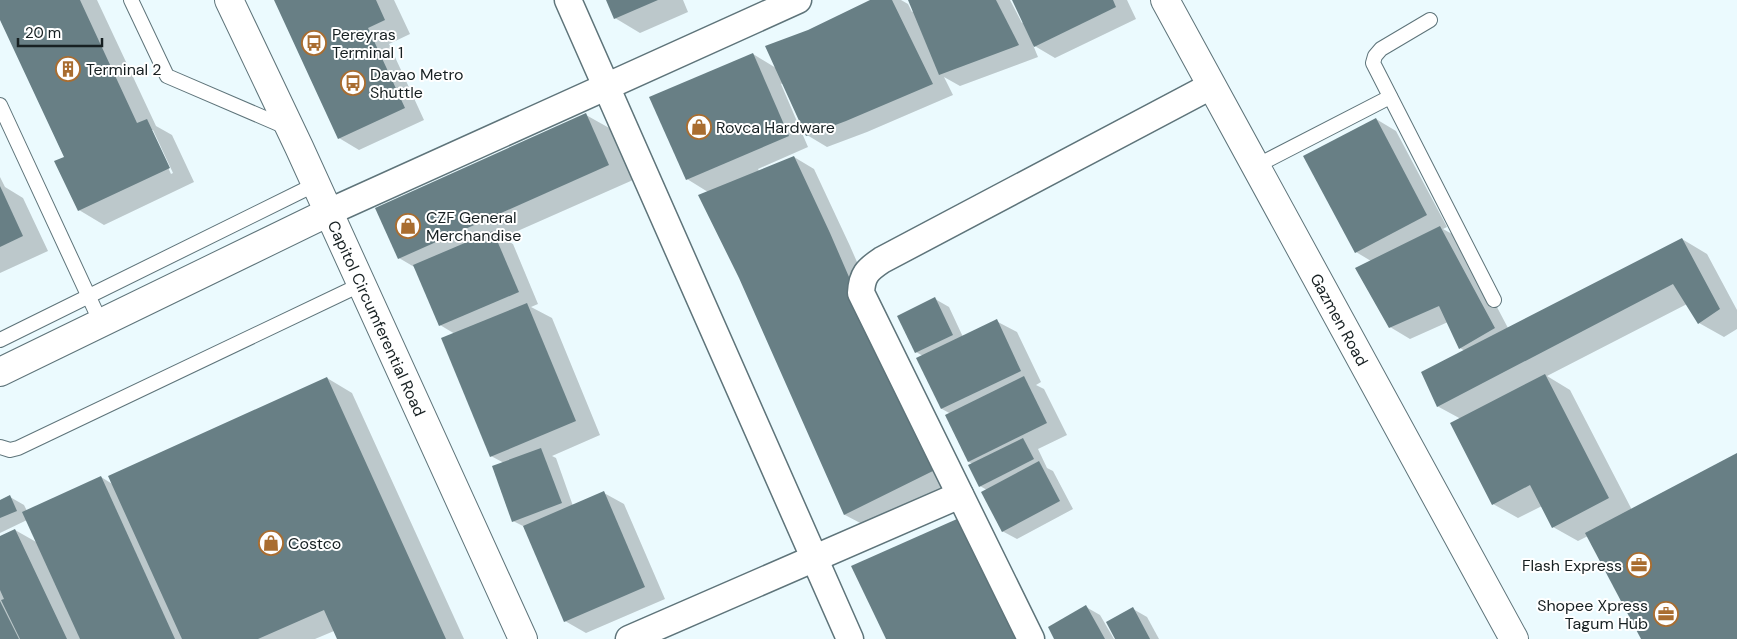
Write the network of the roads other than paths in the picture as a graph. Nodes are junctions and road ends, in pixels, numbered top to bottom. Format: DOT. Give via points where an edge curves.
graph roads {
  1 [pos="131,0"];
  2 [pos="229,0"];
  3 [pos="568,0"];
  4 [pos="798,0"];
  5 [pos="1166,0"];
  6 [pos="1430,20"];
  7 [pos="1211,86"];
  8 [pos="606,88"];
  9 [pos="1390,97"];
  10 [pos="0,105"];
  11 [pos="291,129"];
  12 [pos="1256,166"];
  13 [pos="316,184"];
  14 [pos="329,212"];
  15 [pos="362,284"];
  16 [pos="89,297"];
  17 [pos="1494,300"];
  18 [pos="101,323"];
  19 [pos="0,340"];
  20 [pos="0,372"];
  21 [pos="0,447"];
  22 [pos="960,495"];
  23 [pos="814,558"];
  24 [pos="523,639"];
  25 [pos="629,639"];
  26 [pos="850,639"];
  27 [pos="1031,639"];
  28 [pos="1514,639"];
  1 -- 11 [label="lane" via="167,76"];
  2 -- 11 [label="main road, Capitol Circumferential Road"];
  3 -- 8 [label="street"];
  4 -- 8 [label="street"];
  5 -- 7 [label="main road, Gazmen Road"];
  6 -- 9 [label="lane" via="1374,56 1373,63"];
  7 -- 12 [label="main road, Gazmen Road"];
  7 -- 22 [label="street" via="868,269 860,293"];
  8 -- 14 [label="street"];
  8 -- 23 [label="street"];
  9 -- 12 [label="lane"];
  9 -- 17 [label="lane"];
  10 -- 16 [label="lane"];
  11 -- 13 [label="main road, Capitol Circumferential Road"];
  12 -- 28 [label="main road, Gazmen Road"];
  13 -- 14 [label="main road, Capitol Circumferential Road"];
  13 -- 16 [label="lane"];
  14 -- 15 [label="main road, Capitol Circumferential Road"];
  14 -- 18 [label="main road"];
  15 -- 21 [label="lane" via="18,448"];
  15 -- 24 [label="main road, Capitol Circumferential Road"];
  16 -- 18 [label="lane"];
  16 -- 19 [label="lane"];
  18 -- 20 [label="main road"];
  22 -- 23 [label="street"];
  22 -- 27 [label="street"];
  23 -- 25 [label="street"];
  23 -- 26 [label="street"];
}
